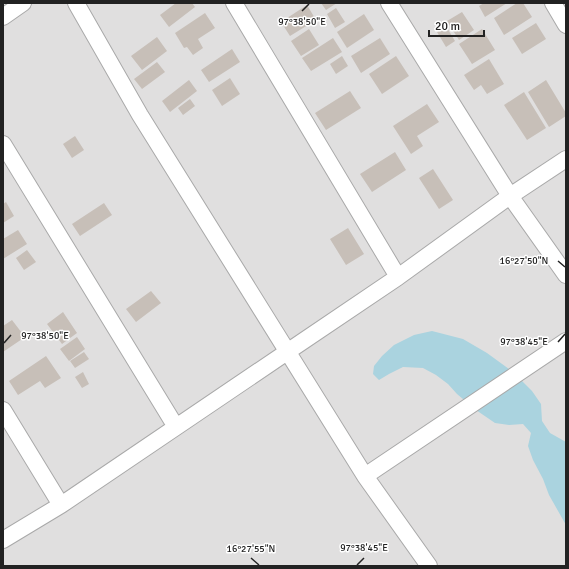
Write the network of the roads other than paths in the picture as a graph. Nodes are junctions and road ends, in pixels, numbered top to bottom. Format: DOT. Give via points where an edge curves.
graph roads {
  1 [pos="23,3"];
  2 [pos="76,3"];
  3 [pos="234,3"];
  4 [pos="389,3"];
  5 [pos="553,3"];
  6 [pos="3,17"];
  7 [pos="566,24"];
  8 [pos="3,144"];
  9 [pos="566,159"];
  10 [pos="510,196"];
  11 [pos="566,275"];
  12 [pos="398,277"];
  13 [pos="566,341"];
  14 [pos="287,352"];
  15 [pos="3,410"];
  16 [pos="176,427"];
  17 [pos="365,476"];
  18 [pos="61,505"];
  19 [pos="3,540"];
  20 [pos="429,566"];
  1 -- 6 [label="street"];
  2 -- 14 [label="street" via="140,115"];
  3 -- 12 [label="street"];
  4 -- 10 [label="street"];
  5 -- 7 [label="street"];
  8 -- 16 [label="street"];
  9 -- 10 [label="street"];
  10 -- 11 [label="street"];
  10 -- 12 [label="street"];
  12 -- 14 [label="street"];
  13 -- 17 [label="street"];
  14 -- 16 [label="street"];
  14 -- 17 [label="street"];
  15 -- 18 [label="street"];
  16 -- 18 [label="street"];
  17 -- 20 [label="street"];
  18 -- 19 [label="street"];
}
